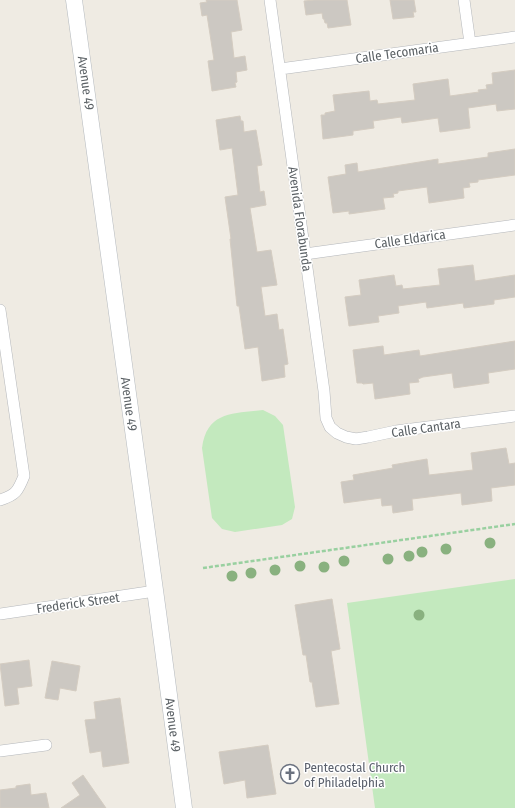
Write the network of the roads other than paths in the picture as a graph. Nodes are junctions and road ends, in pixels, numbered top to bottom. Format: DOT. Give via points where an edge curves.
graph roads {
  1 [pos="74,0"];
  2 [pos="270,0"];
  3 [pos="464,0"];
  4 [pos="515,37"];
  5 [pos="470,43"];
  6 [pos="280,69"];
  7 [pos="515,225"];
  8 [pos="306,254"];
  9 [pos="0,310"];
  10 [pos="515,416"];
  11 [pos="338,433"];
  12 [pos="0,500"];
  13 [pos="155,591"];
  14 [pos="0,614"];
  15 [pos="46,745"];
  16 [pos="0,751"];
  17 [pos="184,808"];
  1 -- 13 [label="street, Avenue 49"];
  2 -- 6 [label="street, Avenida Florabunda"];
  3 -- 5 [label="street"];
  4 -- 5 [label="street, Calle Tecomaria"];
  5 -- 6 [label="street, Calle Tecomaria"];
  6 -- 8 [label="street, Avenida Florabunda"];
  7 -- 8 [label="street, Calle Eldarica"];
  8 -- 11 [label="street, Avenida Florabunda" via="326,418 330,427"];
  9 -- 12 [label="street" via="24,476 18,489 9,497"];
  10 -- 11 [label="street, Calle Cantara" via="396,431 356,439"];
  13 -- 14 [label="street, Frederick Street"];
  13 -- 17 [label="street, Avenue 49"];
  15 -- 16 [label="street"];
}
